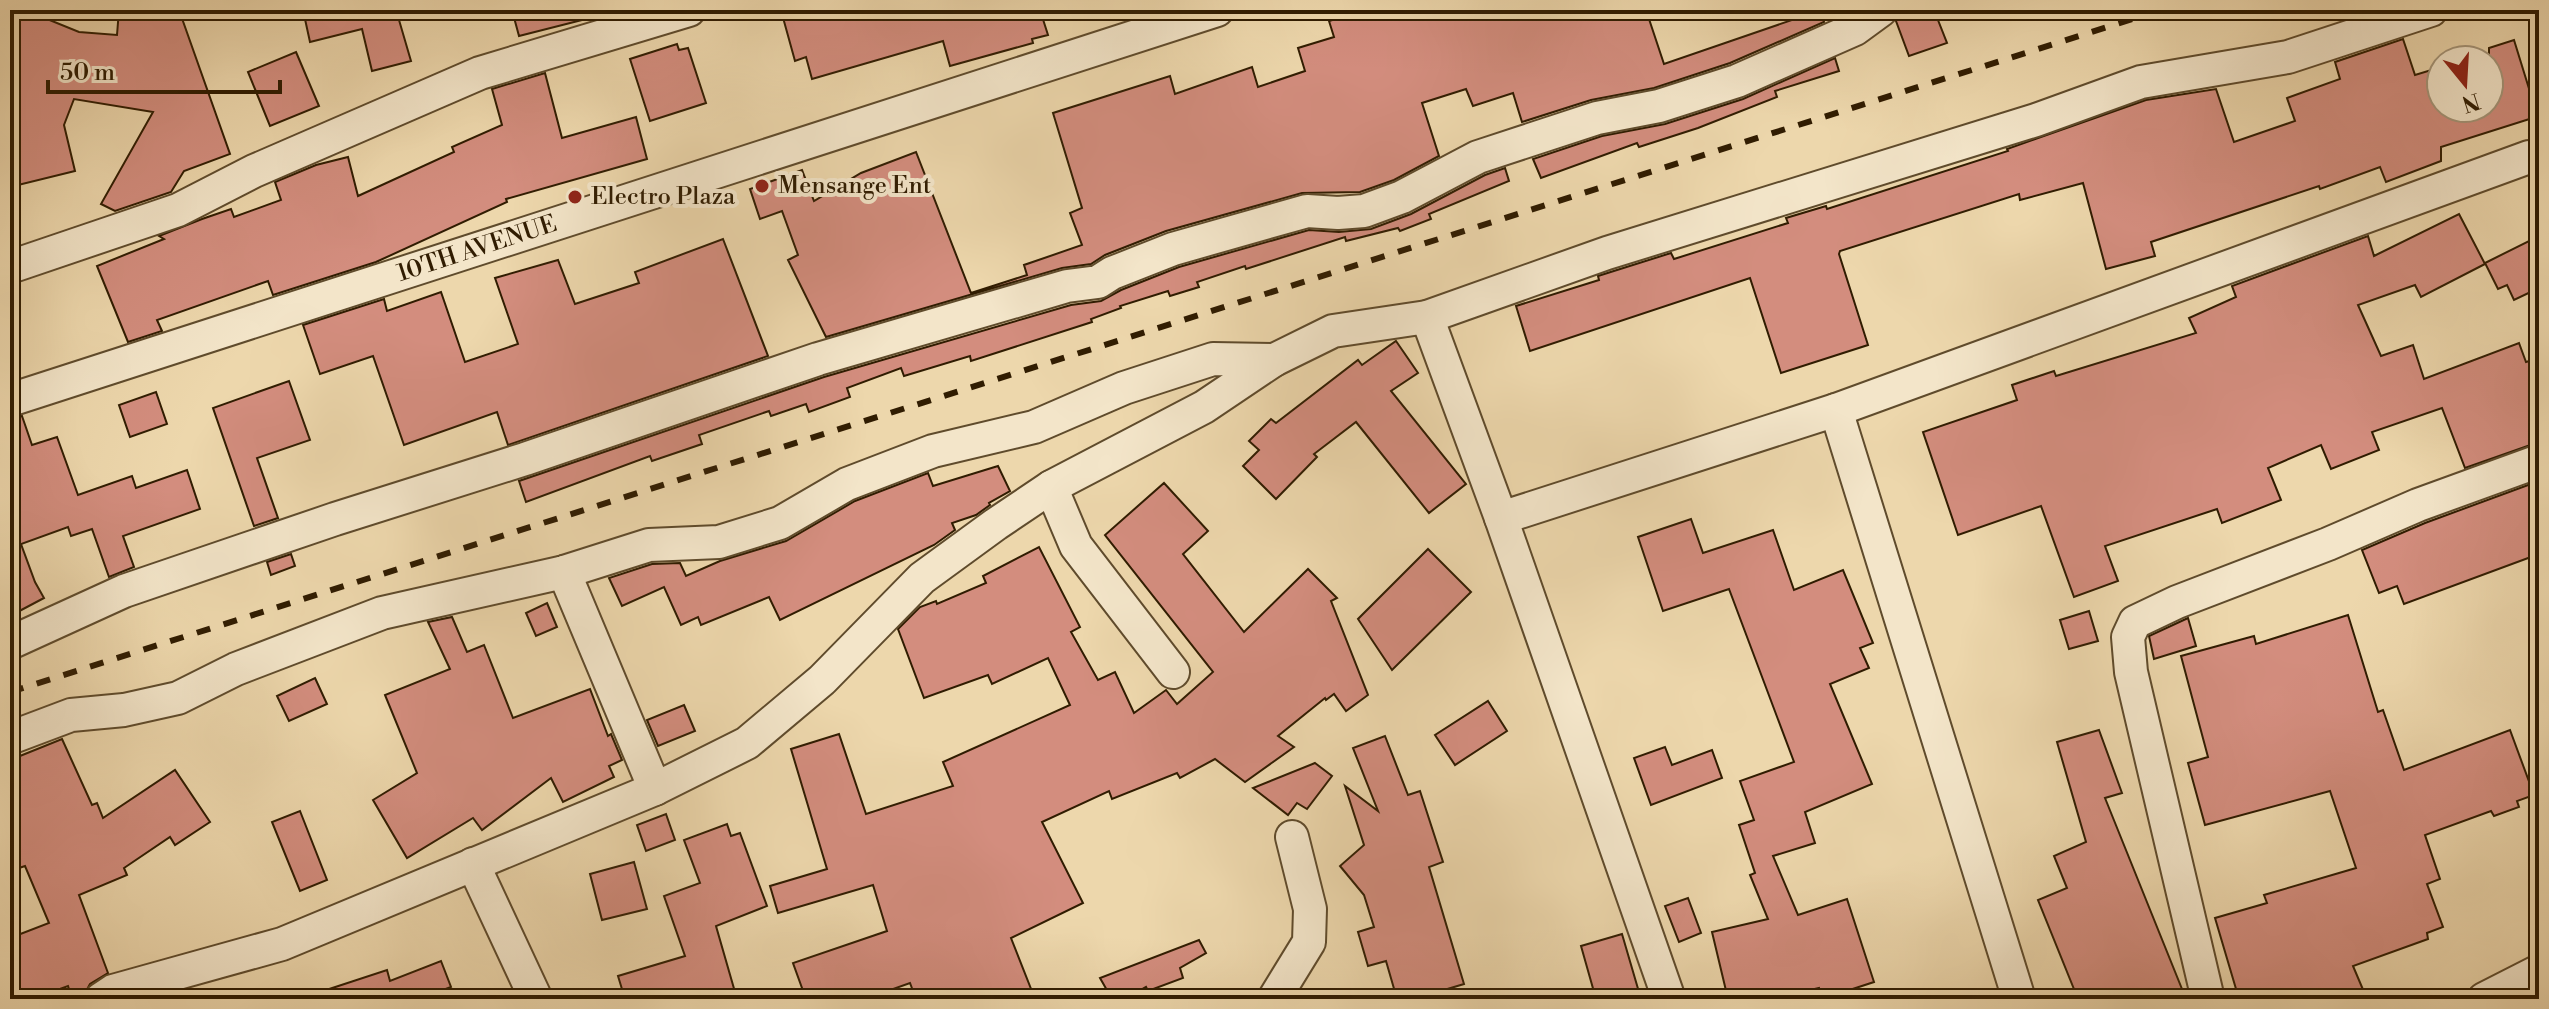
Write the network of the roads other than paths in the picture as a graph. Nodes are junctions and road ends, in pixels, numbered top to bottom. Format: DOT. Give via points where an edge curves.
graph roads {
  1 [pos="689,10"];
  2 [pos="1217,10"];
  3 [pos="1881,10"];
  4 [pos="2431,10"];
  5 [pos="2529,157"];
  6 [pos="10,267"];
  7 [pos="1427,317"];
  8 [pos="1274,360"];
  9 [pos="10,400"];
  10 [pos="1836,410"];
  11 [pos="2539,461"];
  12 [pos="1051,487"];
  13 [pos="1501,518"];
  14 [pos="564,572"];
  15 [pos="10,643"];
  16 [pos="1173,672"];
  17 [pos="10,738"];
  18 [pos="655,789"];
  19 [pos="1292,837"];
  20 [pos="473,864"];
  21 [pos="2539,971"];
  22 [pos="110,996"];
  23 [pos="536,999"];
  24 [pos="1274,999"];
  25 [pos="1669,999"];
  26 [pos="2019,999"];
  27 [pos="2208,999"];
  28 [pos="2484,999"];
  1 -- 6 [label="street" via="480,73 254,171 178,210"];
  2 -- 9 [label="street, 10TH AVENUE"];
  3 -- 15 [label="street" via="1855,29 1737,81 1478,157 1364,211 1307,211 1173,249 1098,282 1067,286 818,359 124,591"];
  4 -- 7 [label="street" via="2288,57 2141,82 2036,120 1607,253"];
  5 -- 10 [label="street"];
  7 -- 8 [label="street" via="1333,331"];
  7 -- 13 [label="street"];
  8 -- 12 [label="street" via="1204,407"];
  8 -- 14 [label="street" via="1213,359 1124,388 1034,427 933,451 847,484 765,528 719,542 649,545"];
  10 -- 13 [label="street"];
  10 -- 26 [label="street"];
  11 -- 27 [label="street" via="2135,622 2128,637 2131,672"];
  12 -- 16 [label="street" via="1076,546"];
  12 -- 18 [label="street" via="922,578 822,680 747,743"];
  13 -- 25 [label="street"];
  14 -- 17 [label="street" via="382,613 236,669 178,698 71,715"];
  14 -- 18 [label="street"];
  18 -- 20 [label="street"];
  19 -- 24 [label="street" via="1310,909 1309,942"];
  20 -- 22 [label="street" via="282,944"];
  20 -- 23 [label="street"];
  21 -- 28 [label="street"];
}
